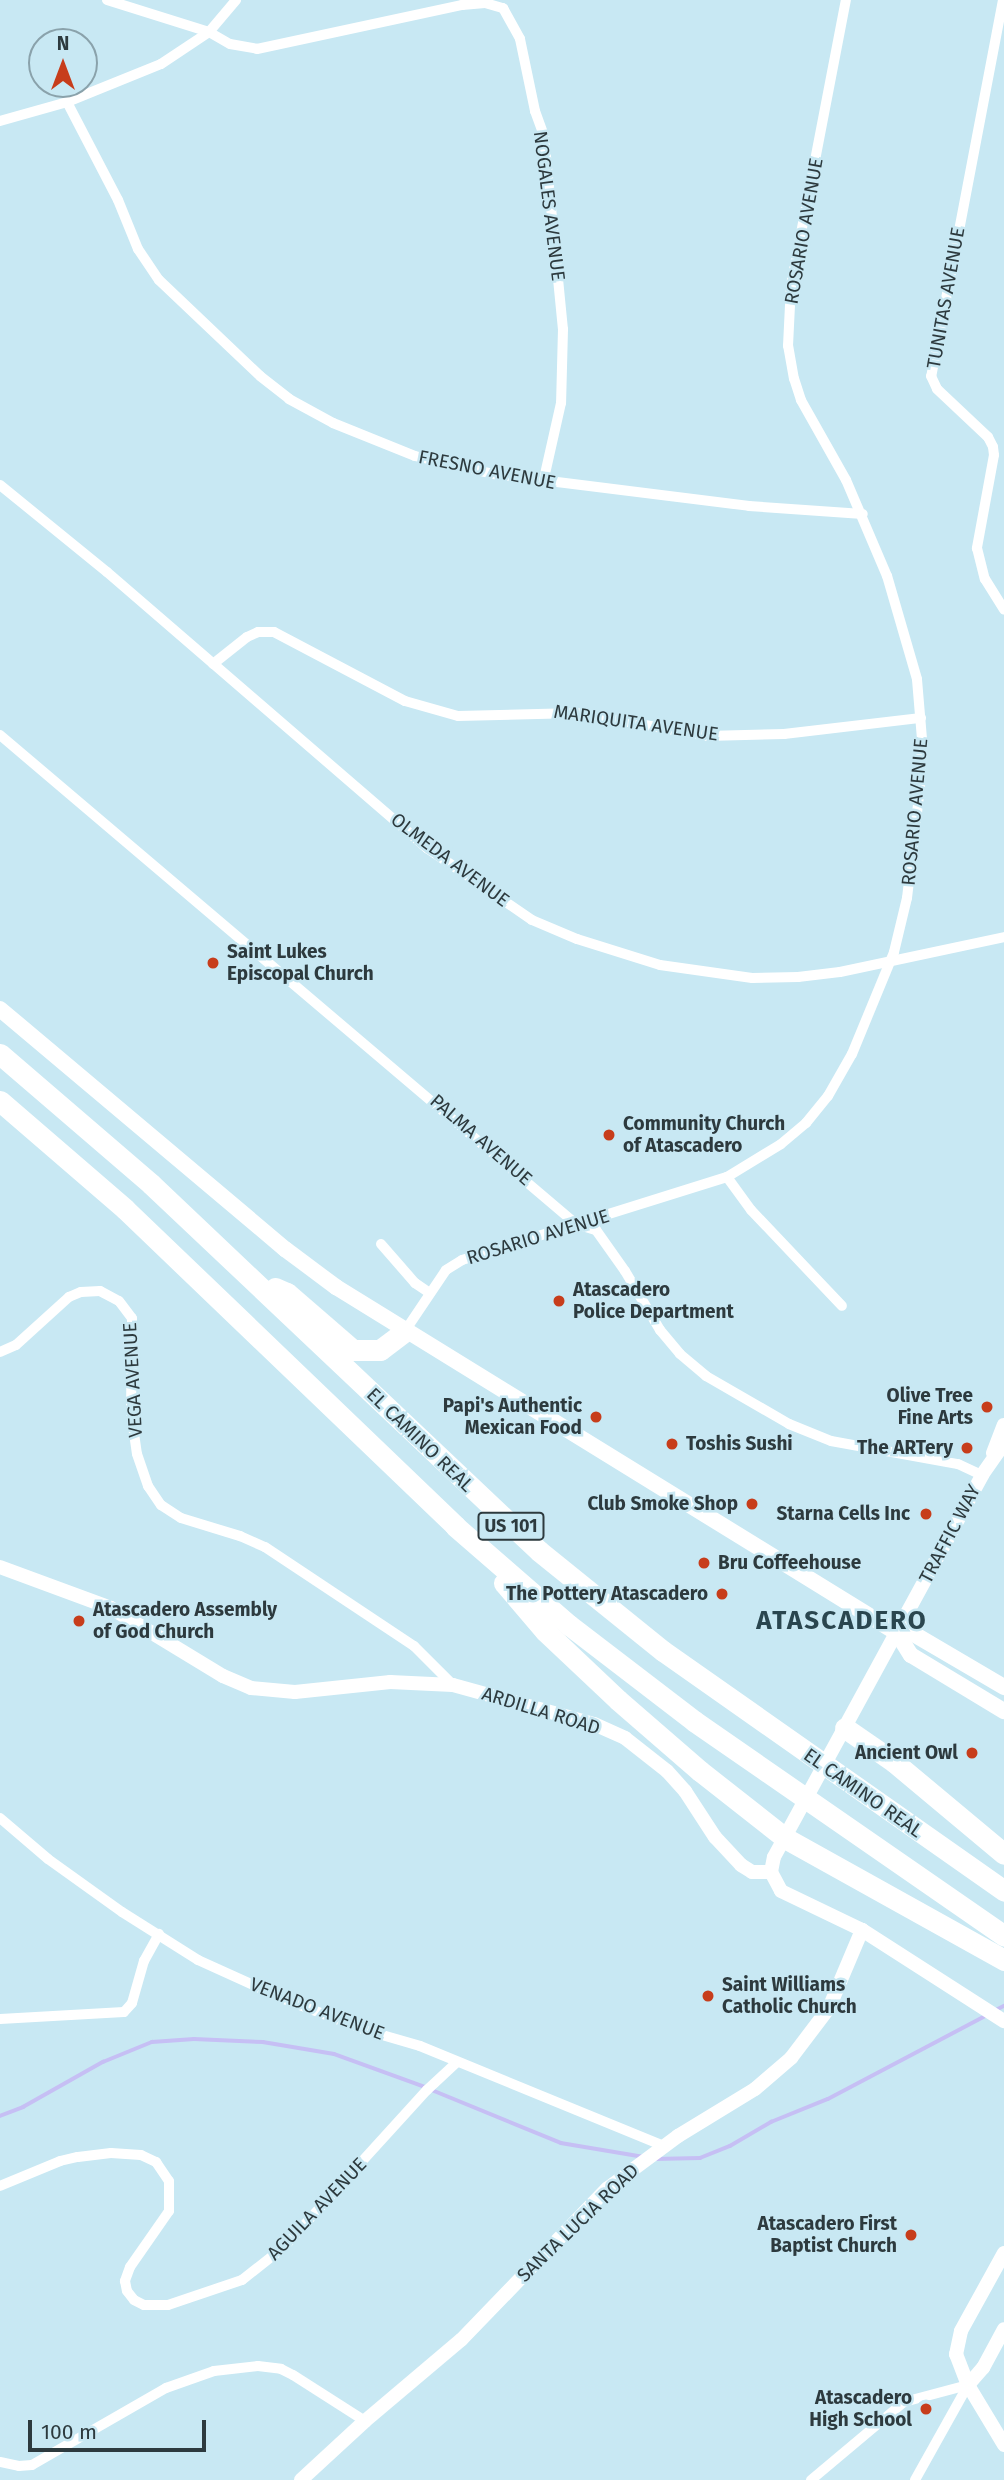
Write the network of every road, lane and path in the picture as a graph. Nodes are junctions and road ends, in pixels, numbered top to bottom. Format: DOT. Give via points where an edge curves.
graph roads {
  1 [pos="107,0"];
  2 [pos="236,0"];
  3 [pos="846,0"];
  4 [pos="1003,0"];
  5 [pos="498,3"];
  6 [pos="209,32"];
  7 [pos="67,102"];
  8 [pos="0,121"];
  9 [pos="543,483"];
  10 [pos="0,485"];
  11 [pos="863,514"];
  12 [pos="1004,609"];
  13 [pos="213,664"];
  14 [pos="921,718"];
  15 [pos="0,735"];
  16 [pos="1004,937"];
  17 [pos="889,963"];
  18 [pos="0,1009"];
  19 [pos="0,1054"];
  20 [pos="0,1101"];
  21 [pos="727,1177"];
  22 [pos="576,1224"];
  23 [pos="381,1244"];
  24 [pos="251,1278"];
  25 [pos="430,1293"];
  26 [pos="842,1306"];
  27 [pos="405,1331"];
  28 [pos="0,1352"];
  29 [pos="1004,1425"];
  30 [pos="1004,1444"];
  31 [pos="992,1456"];
  32 [pos="982,1475"];
  33 [pos="455,1526"];
  34 [pos="0,1567"];
  35 [pos="897,1633"];
  36 [pos="453,1685"];
  37 [pos="1004,1687"];
  38 [pos="1004,1711"];
  39 [pos="845,1728"];
  40 [pos="0,1818"];
  41 [pos="785,1838"];
  42 [pos="1004,1854"];
  43 [pos="771,1871"];
  44 [pos="1004,1891"];
  45 [pos="862,1930"];
  46 [pos="159,1934"];
  47 [pos="1004,1936"];
  48 [pos="1004,1960"];
  49 [pos="0,2019"];
  50 [pos="1004,2021"];
  51 [pos="457,2062"];
  52 [pos="664,2146"];
  53 [pos="0,2186"];
  54 [pos="1004,2253"];
  55 [pos="1004,2329"];
  56 [pos="968,2385"];
  57 [pos="365,2421"];
  58 [pos="1004,2445"];
  59 [pos="0,2462"];
  60 [pos="301,2480"];
  61 [pos="810,2480"];
  62 [pos="915,2480"];
  1 -- 6 [label="street, NOGALES AVENUE"];
  2 -- 6 [label="street"];
  3 -- 11 [label="street, ROSARIO AVENUE" via="791,285 788,346 804,406"];
  4 -- 12 [label="street, TUNITAS AVENUE" via="931,376 993,447 977,548 985,579"];
  5 -- 6 [label="street, NOGALES AVENUE" via="462,5 257,49 230,44"];
  5 -- 9 [label="street, NOGALES AVENUE" via="516,28 544,136 555,240 563,329 561,403"];
  6 -- 7 [label="street" via="161,64"];
  7 -- 8 [label="street"];
  7 -- 9 [label="street, FRESNO AVENUE" via="138,249 159,280 260,376 289,399 373,440 461,468"];
  9 -- 11 [label="street, FRESNO AVENUE"];
  10 -- 13 [label="street, OLMEDA AVENUE"];
  11 -- 14 [label="street, ROSARIO AVENUE" via="903,627 917,679"];
  13 -- 14 [label="street, MARIQUITA AVENUE" via="247,636 274,632 405,701 458,716 577,713 707,736 797,733"];
  13 -- 17 [label="street, OLMEDA AVENUE" via="428,848 532,920 620,954 704,973 798,977"];
  14 -- 17 [label="street, ROSARIO AVENUE" via="915,844 907,898"];
  15 -- 22 [label="street, PALMA AVENUE"];
  16 -- 17 [label="street, OLMEDA AVENUE"];
  17 -- 21 [label="street, ROSARIO AVENUE" via="852,1054 828,1096 781,1144"];
  18 -- 27 [label="main road" via="285,1250"];
  19 -- 24 [label="highway, EL CAMINO REAL / US 101" via="151,1184"];
  20 -- 33 [label="highway, EL CAMINO REAL / US 101" via="189,1268"];
  21 -- 22 [label="street, ROSARIO AVENUE"];
  21 -- 26 [label="street" via="751,1210"];
  22 -- 25 [label="street, ROSARIO AVENUE" via="462,1260 446,1270"];
  22 -- 32 [label="street, PALMA AVENUE" via="596,1230 664,1336 706,1376 789,1424 831,1441 958,1464"];
  23 -- 25 [label="street" via="415,1283"];
  24 -- 27 [label="highway" via="287,1293 354,1350 380,1350"];
  24 -- 44 [label="highway, EL CAMINO REAL / US 101" via="539,1551 663,1651"];
  25 -- 27 [label="street, ROSARIO AVENUE"];
  27 -- 35 [label="main road"];
  28 -- 36 [label="street, VEGA AVENUE" via="16,1345 69,1297 100,1291 119,1301 132,1318 131,1412 137,1454 148,1486 161,1505 181,1518 265,1547 414,1646"];
  29 -- 31 [label="street, TRAFFIC WAY"];
  30 -- 31 [label="street, TRAFFIC WAY"];
  31 -- 32 [label="street, TRAFFIC WAY"];
  32 -- 35 [label="street, TRAFFIC WAY"];
  33 -- 41 [label="highway" via="545,1631 659,1736"];
  33 -- 47 [label="highway, EL CAMINO REAL / US 101" via="621,1666"];
  34 -- 36 [label="street, ARDILLA ROAD" via="111,1608 251,1688 295,1692 390,1682"];
  35 -- 37 [label="main road" via="912,1633"];
  35 -- 38 [label="main road" via="911,1655"];
  35 -- 39 [label="street, TRAFFIC WAY"];
  36 -- 43 [label="street, ARDILLA ROAD" via="578,1718 625,1738 667,1770 741,1865 752,1871"];
  39 -- 41 [label="street, TRAFFIC WAY"];
  39 -- 42 [label="highway" via="894,1762"];
  40 -- 46 [label="street, VENADO AVENUE" via="48,1860"];
  41 -- 43 [label="street, TRAFFIC WAY"];
  41 -- 48 [label="highway"];
  43 -- 45 [label="street" via="781,1892"];
  45 -- 50 [label="street"];
  45 -- 52 [label="street, SANTA LUCIA ROAD" via="838,1992 804,2043 755,2089"];
  46 -- 49 [label="street" via="144,1961 132,2003 124,2012"];
  46 -- 51 [label="street, VENADO AVENUE" via="198,1960 284,1999"];
  51 -- 52 [label="street, VENADO AVENUE"];
  51 -- 53 [label="street, AGUILA AVENUE" via="285,2246 242,2280 168,2305 134,2300 125,2281 169,2211 169,2181 156,2162 141,2155 111,2152 78,2157"];
  52 -- 57 [label="street, SANTA LUCIA ROAD" via="608,2188 461,2340"];
  54 -- 56 [label="street" via="961,2331 956,2354"];
  55 -- 56 [label="street"];
  56 -- 58 [label="street"];
  56 -- 61 [label="street" via="904,2403"];
  56 -- 62 [label="street"];
  57 -- 59 [label="street" via="281,2369 247,2367 198,2375 166,2388 32,2465"];
  57 -- 60 [label="street, SANTA LUCIA ROAD"];
}
